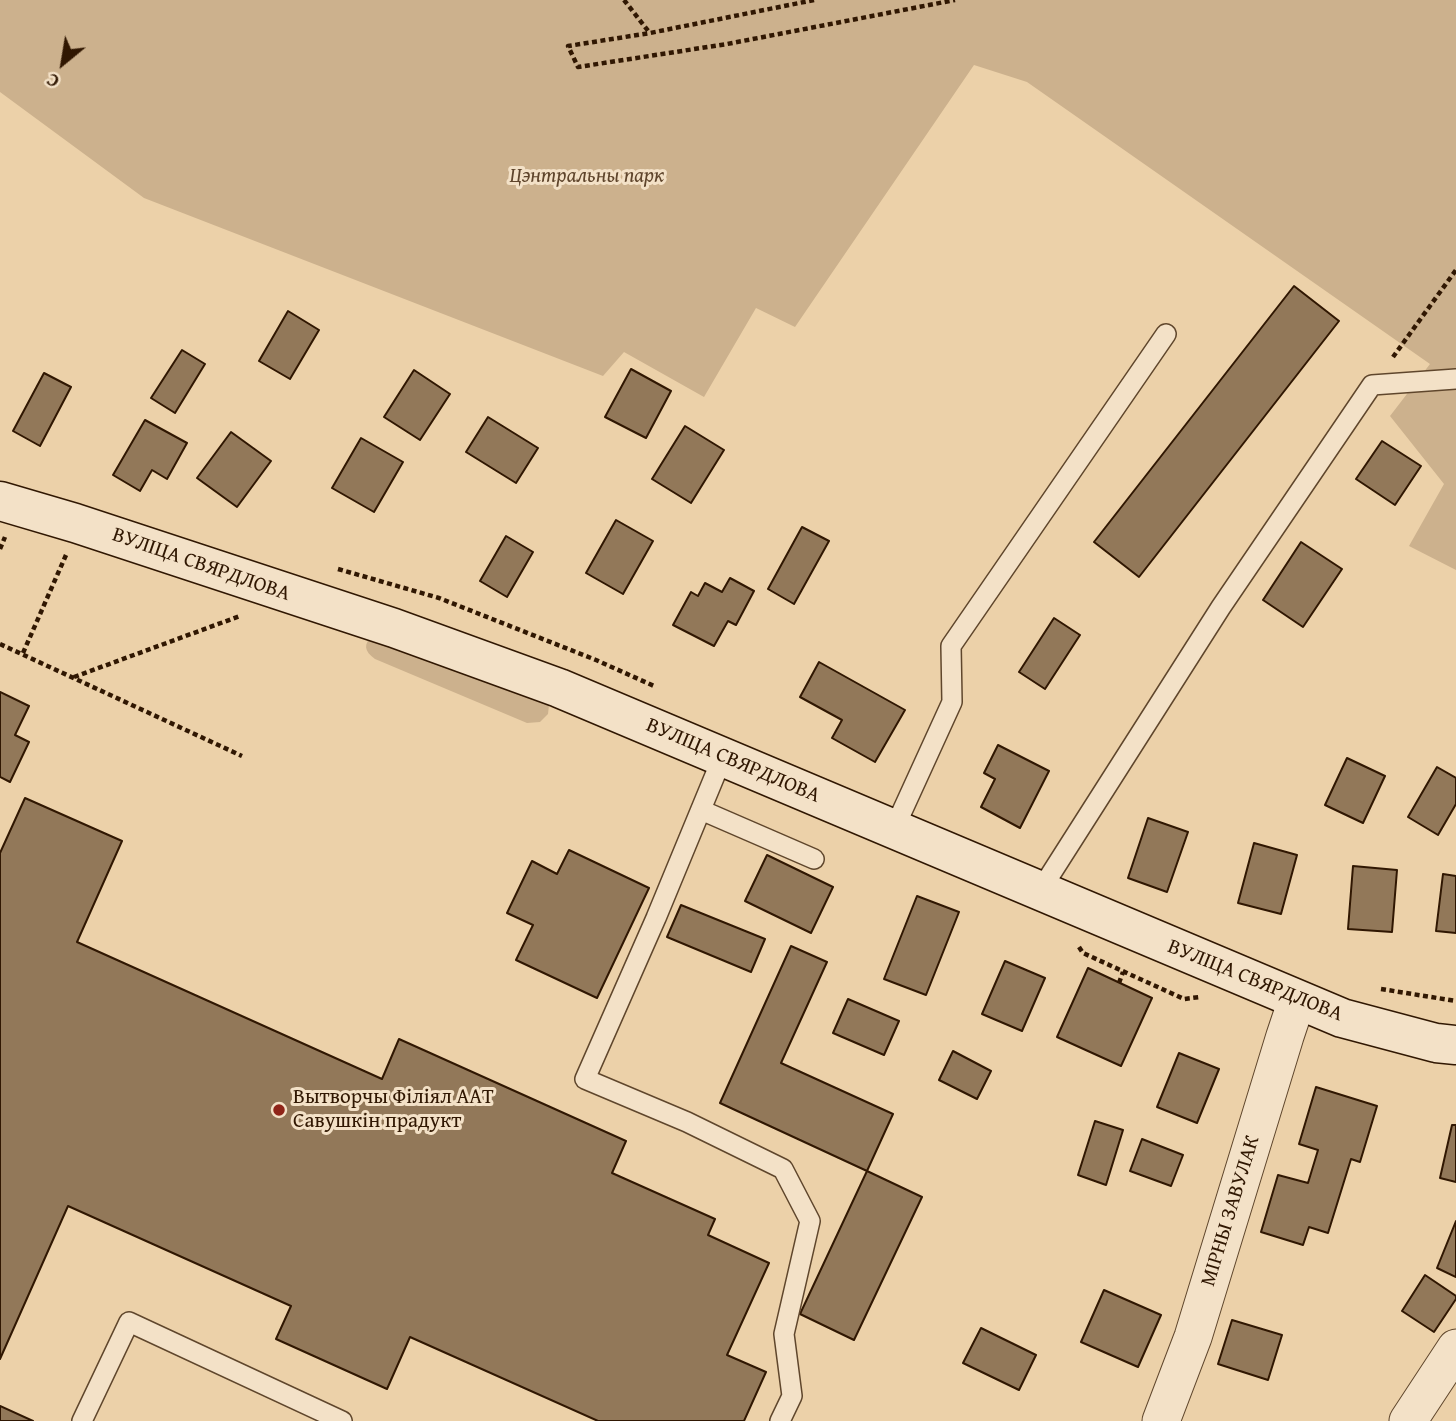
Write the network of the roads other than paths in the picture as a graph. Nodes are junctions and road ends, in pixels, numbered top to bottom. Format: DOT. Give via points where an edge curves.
graph roads {
  1 [pos="1166,334"];
  2 [pos="1456,379"];
  3 [pos="2,519"];
  4 [pos="723,756"];
  5 [pos="701,810"];
  6 [pos="894,829"];
  7 [pos="814,859"];
  8 [pos="1040,891"];
  9 [pos="1297,1000"];
  10 [pos="1456,1045"];
  11 [pos="1456,1348"];
  12 [pos="82,1421"];
  13 [pos="342,1421"];
  14 [pos="780,1421"];
  15 [pos="1161,1421"];
  16 [pos="1408,1421"];
  1 -- 6 [label="lane" via="951,646 952,702"];
  2 -- 8 [label="lane" via="1373,385 1221,607"];
  3 -- 4 [label="main road, ВУЛІЦА СВЯРДЛОВА" via="75,523 394,628 559,688"];
  4 -- 5 [label="lane"];
  4 -- 6 [label="main road, ВУЛІЦА СВЯРДЛОВА"];
  5 -- 7 [label="lane"];
  5 -- 14 [label="lane" via="585,1079 783,1169 810,1221 784,1334 792,1396"];
  6 -- 8 [label="main road, ВУЛІЦА СВЯРДЛОВА"];
  8 -- 9 [label="main road, ВУЛІЦА СВЯРДЛОВА"];
  9 -- 10 [label="main road, ВУЛІЦА СВЯРДЛОВА" via="1342,1018"];
  9 -- 15 [label="street, МІРНЫ ЗАВУЛАК" via="1193,1337"];
  11 -- 16 [label="street"];
  12 -- 13 [label="lane" via="130,1322"];
}
